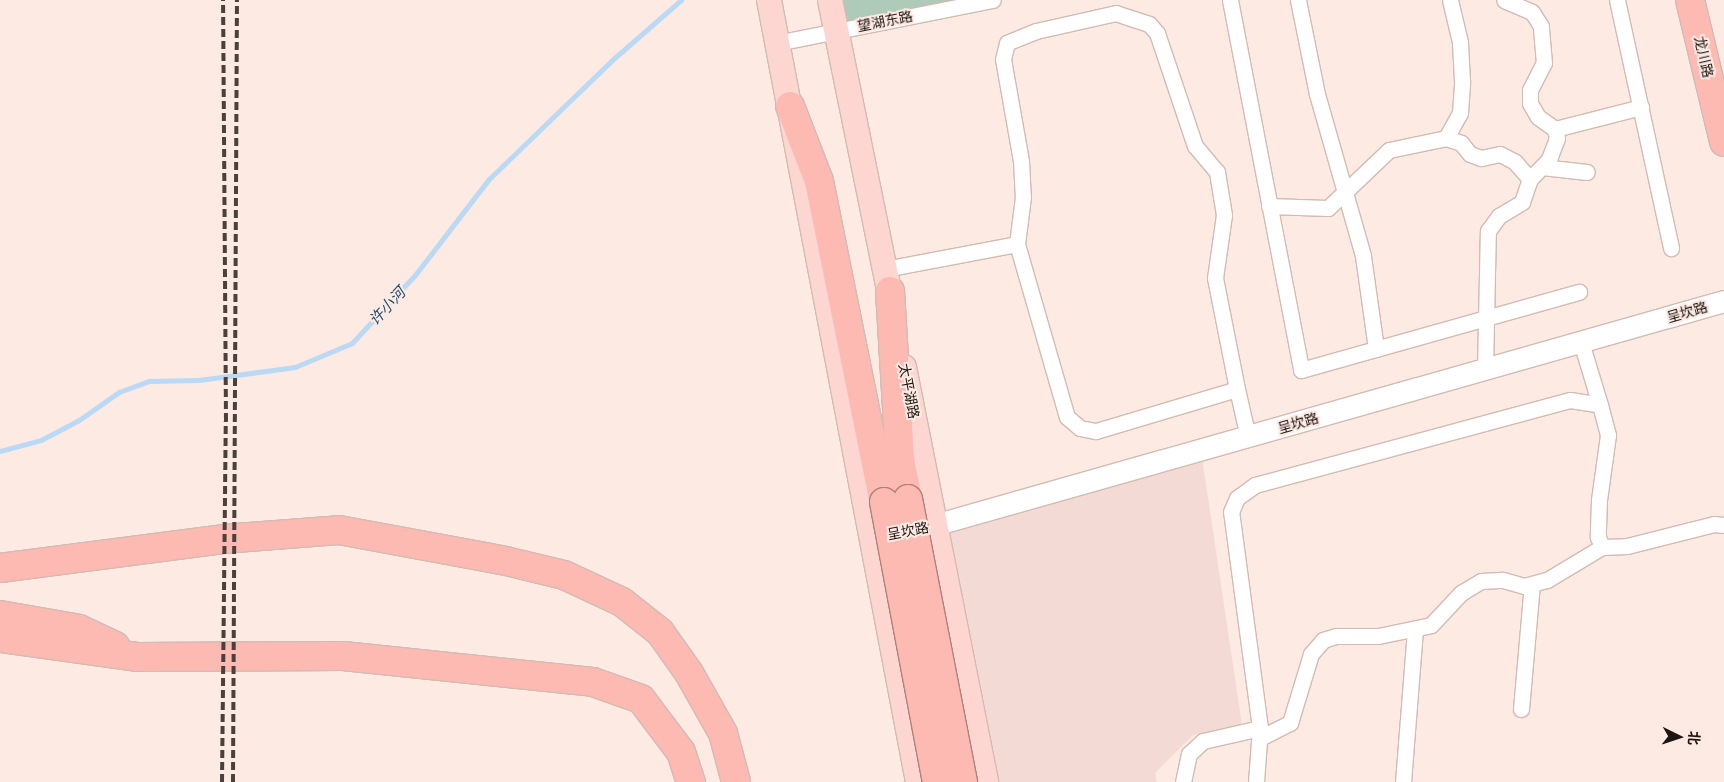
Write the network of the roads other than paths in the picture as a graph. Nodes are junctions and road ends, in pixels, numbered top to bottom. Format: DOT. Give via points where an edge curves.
graph roads {
  1 [pos="769,0"];
  2 [pos="830,0"];
  3 [pos="993,0"];
  4 [pos="1230,0"];
  5 [pos="1298,0"];
  6 [pos="1450,0"];
  7 [pos="1504,0"];
  8 [pos="1617,0"];
  9 [pos="1690,0"];
  10 [pos="836,30"];
  11 [pos="777,43"];
  12 [pos="790,106"];
  13 [pos="1641,107"];
  14 [pos="1555,129"];
  15 [pos="1446,138"];
  16 [pos="1724,142"];
  17 [pos="1542,167"];
  18 [pos="1587,172"];
  19 [pos="1530,179"];
  20 [pos="1344,194"];
  21 [pos="1269,206"];
  22 [pos="1017,244"];
  23 [pos="1671,248"];
  24 [pos="887,280"];
  25 [pos="1579,292"];
  26 [pos="1724,301"];
  27 [pos="1486,317"];
  28 [pos="1581,342"];
  29 [pos="1376,349"];
  30 [pos="1485,369"];
  31 [pos="1237,389"];
  32 [pos="1600,405"];
  33 [pos="1248,437"];
  34 [pos="896,501"];
  35 [pos="1724,525"];
  36 [pos="935,526"];
  37 [pos="871,538"];
  38 [pos="1602,547"];
  39 [pos="0,568"];
  40 [pos="1532,584"];
  41 [pos="0,615"];
  42 [pos="1415,629"];
  43 [pos="0,638"];
  44 [pos="137,657"];
  45 [pos="1520,709"];
  46 [pos="1260,733"];
  47 [pos="691,782"];
  48 [pos="736,782"];
  49 [pos="918,782"];
  50 [pos="937,782"];
  51 [pos="963,782"];
  52 [pos="986,782"];
  53 [pos="1183,782"];
  54 [pos="1256,782"];
  55 [pos="1403,782"];
  1 -- 11 [label="main road"];
  2 -- 10 [label="main road, 太平湖路"];
  3 -- 10 [label="street, 望湖东路"];
  4 -- 21 [label="street"];
  5 -- 20 [label="street"];
  6 -- 15 [label="street" via="1460,42 1462,81 1460,113"];
  7 -- 14 [label="street" via="1532,12 1541,26 1544,63 1530,90 1530,103 1538,117"];
  8 -- 13 [label="street"];
  9 -- 16 [label="highway, 龙川路"];
  10 -- 11 [label="street, 望湖东路"];
  10 -- 24 [label="main road, 太平湖路"];
  11 -- 12 [label="main road"];
  12 -- 34 [label="highway" via="819,181"];
  12 -- 37 [label="main road"];
  13 -- 14 [label="street"];
  13 -- 23 [label="street"];
  14 -- 17 [label="street" via="1556,146"];
  15 -- 19 [label="street" via="1462,143 1470,154 1481,158 1500,154 1515,162"];
  15 -- 20 [label="street" via="1389,150"];
  17 -- 18 [label="street"];
  17 -- 19 [label="street"];
  19 -- 27 [label="street" via="1522,202 1499,216 1488,231"];
  20 -- 21 [label="street" via="1328,208"];
  20 -- 29 [label="street" via="1363,256"];
  21 -- 29 [label="street" via="1302,370"];
  22 -- 24 [label="street"];
  22 -- 31 [label="street" via="1067,417 1080,428 1096,431"];
  22 -- 31 [label="street" via="1021,161 1003,59 1007,43 1036,31 1116,13 1148,24 1157,32 1195,146 1217,172 1224,215 1215,278"];
  24 -- 34 [label="highway" via="900,461"];
  24 -- 36 [label="main road, 太平湖路"];
  25 -- 27 [label="street"];
  26 -- 28 [label="street, 呈坎路"];
  27 -- 29 [label="street"];
  27 -- 30 [label="street"];
  28 -- 30 [label="street, 呈坎路"];
  28 -- 32 [label="street"];
  30 -- 33 [label="street, 呈坎路"];
  31 -- 33 [label="street"];
  32 -- 38 [label="street" via="1608,435 1599,500 1598,537"];
  32 -- 46 [label="street" via="1570,400 1255,485 1237,498 1230,512"];
  33 -- 36 [label="street, 呈坎路"];
  34 -- 50 [label="highway, bridge"];
  34 -- 51 [label="highway, bridge"];
  35 -- 38 [label="street" via="1714,524 1627,546"];
  36 -- 37 [label="street, 呈坎路"];
  36 -- 52 [label="main road, 太平湖路"];
  37 -- 49 [label="main road"];
  38 -- 40 [label="street" via="1547,580"];
  39 -- 48 [label="highway" via="223,539 339,530 564,575 622,602 660,632 690,673 723,733"];
  40 -- 42 [label="street" via="1481,581 1461,593 1431,624"];
  40 -- 45 [label="street"];
  41 -- 44 [label="highway" via="80,629"];
  42 -- 46 [label="street" via="1378,636 1336,636 1323,640 1311,654 1290,723"];
  42 -- 55 [label="street"];
  43 -- 44 [label="highway"];
  44 -- 47 [label="highway" via="343,656 594,682 641,699 681,752"];
  46 -- 53 [label="street" via="1203,741 1189,754"];
  46 -- 54 [label="street"];
}
